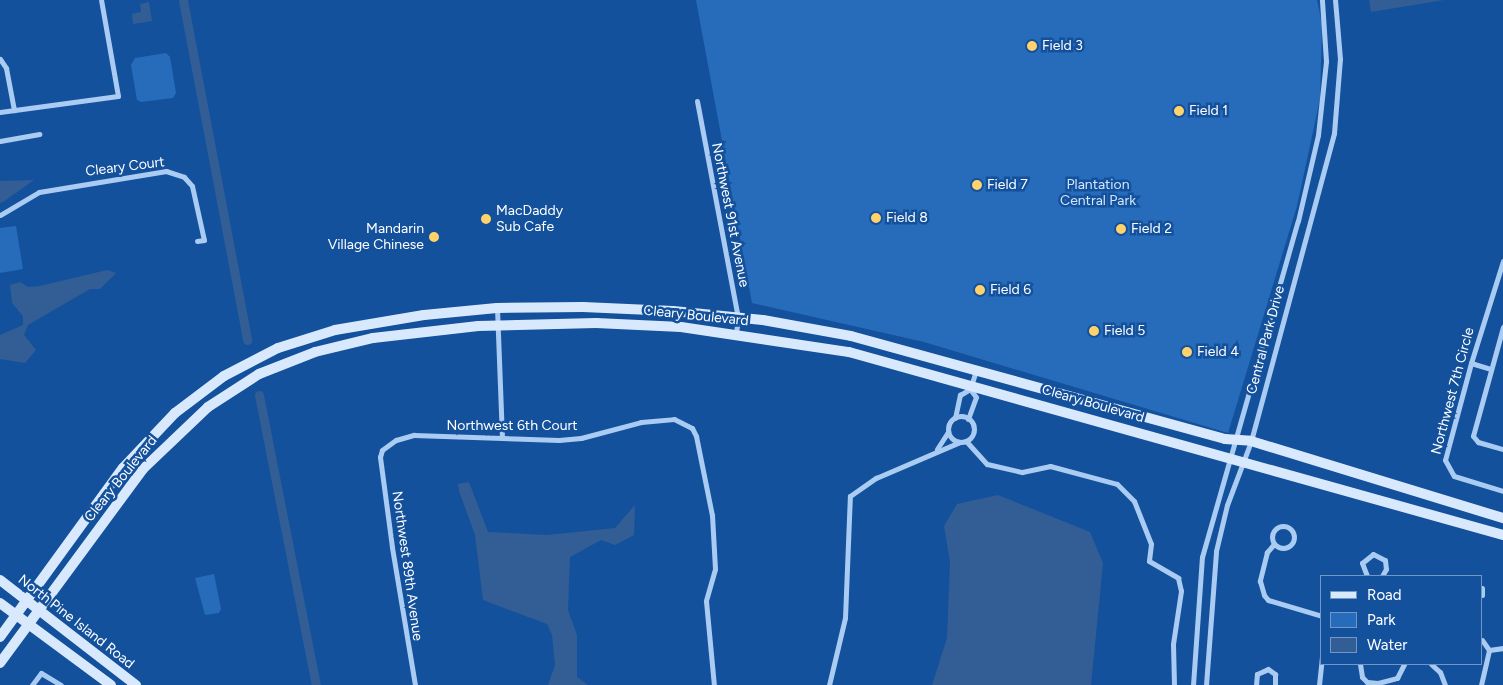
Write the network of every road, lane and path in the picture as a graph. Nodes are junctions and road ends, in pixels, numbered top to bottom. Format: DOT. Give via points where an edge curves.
graph roads {
  1 [pos="102,0"];
  2 [pos="1322,0"];
  3 [pos="1335,0"];
  4 [pos="0,59"];
  5 [pos="697,101"];
  6 [pos="14,110"];
  7 [pos="0,112"];
  8 [pos="39,134"];
  9 [pos="0,141"];
  10 [pos="0,216"];
  11 [pos="197,241"];
  12 [pos="1503,261"];
  13 [pos="498,308"];
  14 [pos="738,317"];
  15 [pos="498,325"];
  16 [pos="1503,327"];
  17 [pos="736,333"];
  18 [pos="1470,363"];
  19 [pos="976,369"];
  20 [pos="1491,369"];
  21 [pos="971,386"];
  22 [pos="955,418"];
  23 [pos="968,419"];
  24 [pos="948,432"];
  25 [pos="502,438"];
  26 [pos="1236,439"];
  27 [pos="966,441"];
  28 [pos="1250,441"];
  29 [pos="960,442"];
  30 [pos="1503,449"];
  31 [pos="382,450"];
  32 [pos="937,450"];
  33 [pos="1229,456"];
  34 [pos="1244,460"];
  35 [pos="1503,491"];
  36 [pos="1503,518"];
  37 [pos="1503,535"];
  38 [pos="1274,544"];
  39 [pos="1367,575"];
  40 [pos="1383,575"];
  41 [pos="0,580"];
  42 [pos="27,601"];
  43 [pos="0,603"];
  44 [pos="39,610"];
  45 [pos="1320,615"];
  46 [pos="16,616"];
  47 [pos="28,624"];
  48 [pos="0,637"];
  49 [pos="1483,641"];
  50 [pos="1503,648"];
  51 [pos="1489,650"];
  52 [pos="0,663"];
  53 [pos="1321,665"];
  54 [pos="1360,665"];
  55 [pos="1404,665"];
  56 [pos="1432,665"];
  57 [pos="32,685"];
  58 [pos="61,685"];
  59 [pos="111,685"];
  60 [pos="136,685"];
  61 [pos="415,685"];
  62 [pos="714,685"];
  63 [pos="829,685"];
  64 [pos="1174,685"];
  65 [pos="1193,685"];
  66 [pos="1206,685"];
  67 [pos="1256,685"];
  68 [pos="1275,685"];
  69 [pos="1319,685"];
  70 [pos="1445,685"];
  71 [pos="1481,685"];
  1 -- 6 [label="street" via="118,96"];
  2 -- 26 [label="street, Central Park Drive" via="1326,61 1318,134 1298,221"];
  3 -- 28 [label="street, Central Park Drive" via="1340,59 1334,133"];
  4 -- 6 [label="street" via="6,68"];
  5 -- 14 [label="street, Northwest 91st Avenue"];
  6 -- 7 [label="street"];
  8 -- 9 [label="street"];
  10 -- 11 [label="street, Cleary Court" via="39,192 166,171 184,177 192,186 204,240"];
  12 -- 18 [label="street, Northwest 7th Circle"];
  13 -- 14 [label="street, Cleary Boulevard" via="642,308"];
  13 -- 15 [label="street"];
  13 -- 42 [label="street, Cleary Boulevard" via="424,315 335,330 278,348 224,376 175,413 123,468"];
  14 -- 17 [label="street, Northwest 91st Avenue"];
  14 -- 19 [label="street, Cleary Boulevard" via="851,336"];
  15 -- 17 [label="street, Cleary Boulevard" via="628,323"];
  15 -- 25 [label="street"];
  15 -- 44 [label="street, Cleary Boulevard" via="403,334 343,344 287,362 234,389 184,426 143,469"];
  16 -- 20 [label="street"];
  17 -- 21 [label="street, Cleary Boulevard" via="850,352"];
  18 -- 20 [label="street"];
  18 -- 35 [label="street, Northwest 7th Circle" via="1445,464 1454,476"];
  19 -- 21 [label="street"];
  19 -- 26 [label="street, Cleary Boulevard" via="1225,439"];
  20 -- 30 [label="street" via="1473,436 1478,442"];
  21 -- 22 [label="street" via="960,395"];
  21 -- 23 [label="street" via="976,397"];
  21 -- 33 [label="street, Cleary Boulevard"];
  22 -- 23 [label="street"];
  22 -- 24 [label="street" via="949,424"];
  23 -- 27 [label="street" via="973,432"];
  24 -- 29 [label="street" via="952,439"];
  24 -- 32 [label="street"];
  25 -- 31 [label="street, Northwest 6th Court" via="414,435 396,440"];
  25 -- 62 [label="street, Northwest 6th Court" via="581,438 640,422 674,419 692,428 712,515 715,569 706,601"];
  26 -- 28 [label="street, Cleary Boulevard"];
  26 -- 33 [label="street, Central Park Drive"];
  27 -- 29 [label="street"];
  27 -- 64 [label="street" via="987,464 1022,472 1050,466 1117,484 1134,500 1151,544 1150,561 1178,578 1181,591 1173,644"];
  28 -- 34 [label="street, Central Park Drive"];
  28 -- 36 [label="street, Cleary Boulevard"];
  29 -- 32 [label="street"];
  31 -- 61 [label="street, Northwest 89th Avenue" via="380,457 392,547"];
  32 -- 63 [label="street" via="876,478 850,496 845,618"];
  33 -- 34 [label="street, Cleary Boulevard"];
  33 -- 65 [label="street, Central Park Drive" via="1202,556"];
  34 -- 37 [label="street, Cleary Boulevard"];
  34 -- 66 [label="street, Central Park Drive" via="1227,505 1216,551"];
  38 -- 38 [label="street" via="1281,548 1289,546 1294,539 1291,531 1284,526 1276,529 1272,536"];
  38 -- 45 [label="street" via="1267,552 1260,582 1264,595 1268,600"];
  39 -- 40 [label="street" via="1362,563 1372,554 1385,560"];
  41 -- 42 [label="street, North Pine Island Road"];
  42 -- 44 [label="street, North Pine Island Road"];
  42 -- 46 [label="street, Cleary Boulevard"];
  43 -- 46 [label="street, North Pine Island Road"];
  44 -- 47 [label="street, Cleary Boulevard"];
  44 -- 60 [label="street, North Pine Island Road"];
  46 -- 47 [label="street, North Pine Island Road"];
  46 -- 48 [label="street, Cleary Boulevard"];
  47 -- 52 [label="street, Cleary Boulevard"];
  47 -- 59 [label="street, North Pine Island Road"];
  49 -- 51 [label="street"];
  50 -- 51 [label="street"];
  51 -- 71 [label="street"];
  53 -- 69 [label="street"];
  54 -- 55 [label="street" via="1362,677 1367,682 1378,683 1397,678"];
  56 -- 70 [label="street" via="1440,672"];
  57 -- 58 [label="street" via="41,673"];
  67 -- 68 [label="street" via="1256,674 1268,669 1275,674"];
}
